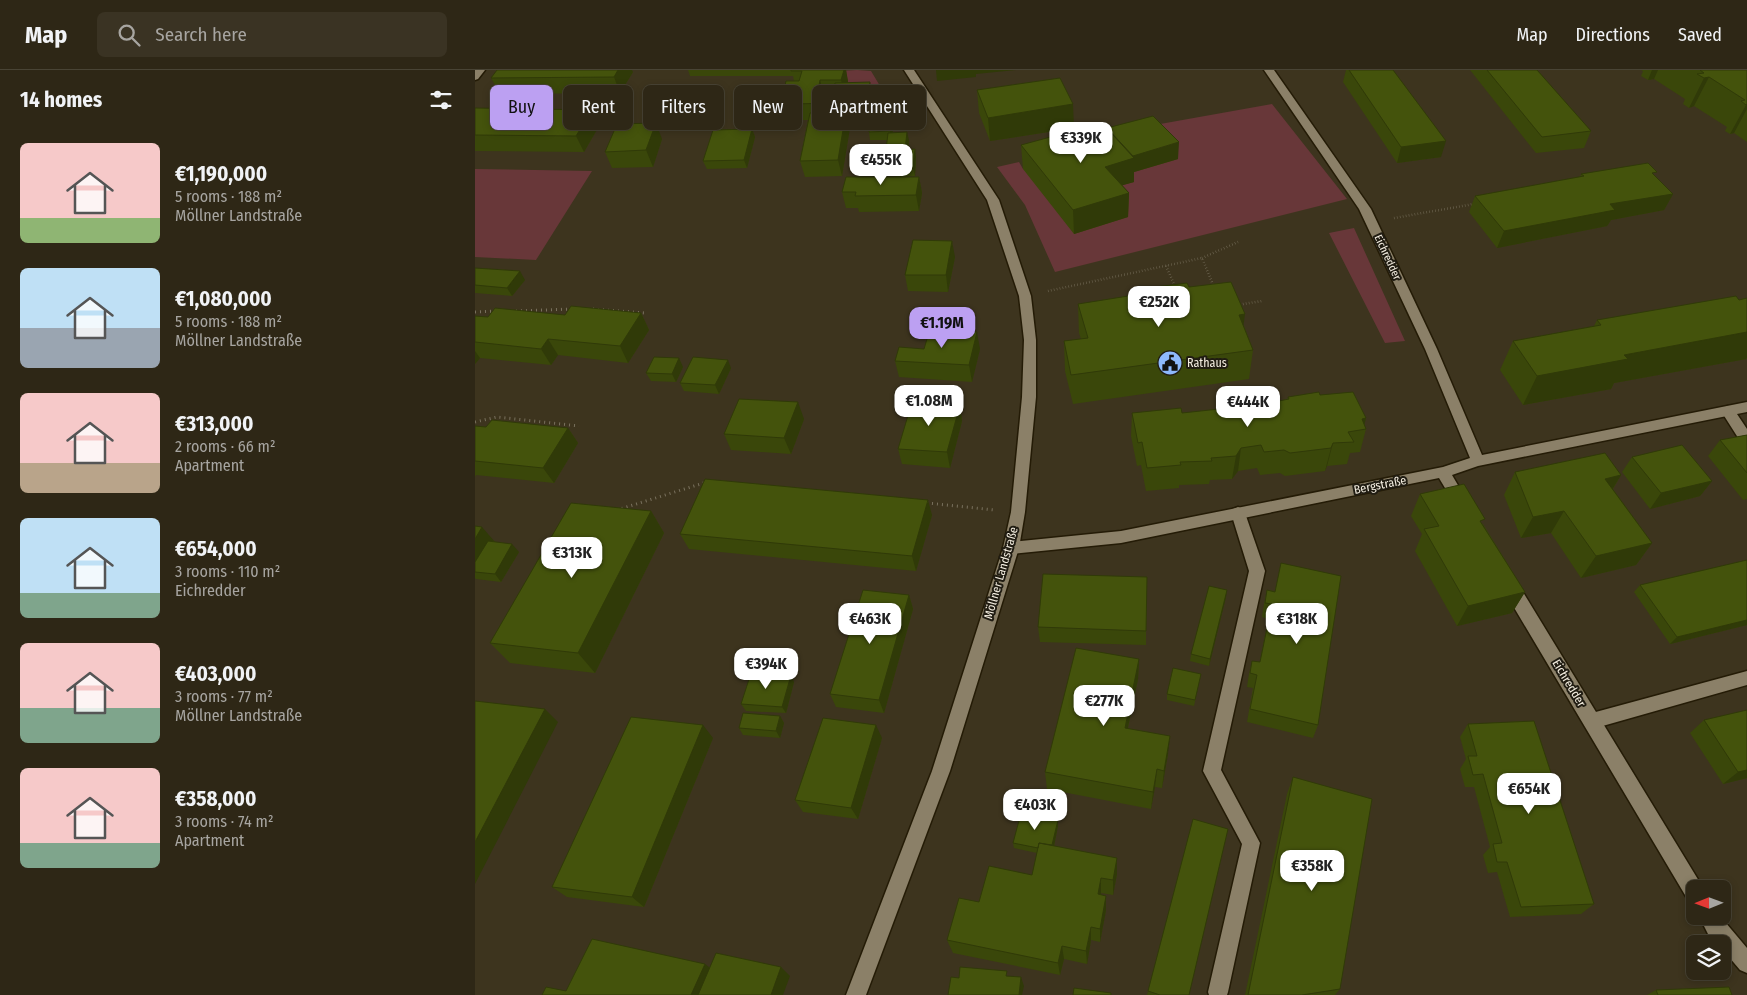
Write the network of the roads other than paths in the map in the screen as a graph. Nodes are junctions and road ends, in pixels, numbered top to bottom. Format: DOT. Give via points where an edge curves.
graph roads {
  1 [pos="481,70"];
  2 [pos="909,70"];
  3 [pos="1269,70"];
  4 [pos="475,77"];
  5 [pos="1747,407"];
  6 [pos="1728,411"];
  7 [pos="1747,440"];
  8 [pos="1479,461"];
  9 [pos="1443,472"];
  10 [pos="1238,513"];
  11 [pos="1473,522"];
  12 [pos="1011,548"];
  13 [pos="1502,572"];
  14 [pos="1747,678"];
  15 [pos="1592,722"];
  16 [pos="1687,880"];
  17 [pos="1714,925"];
  18 [pos="1747,963"];
  19 [pos="1218,992"];
  20 [pos="856,995"];
  1 -- 4 [label="street"];
  2 -- 12 [label="street, Möllner Landstraße" via="993,200 1025,296 1030,340 1029,397 1018,512"];
  3 -- 8 [label="street, Eichredder" via="1372,222"];
  5 -- 6 [label="street, Bergstraße"];
  6 -- 7 [label="street"];
  6 -- 8 [label="street, Bergstraße"];
  8 -- 9 [label="street, Bergstraße"];
  9 -- 10 [label="street, Bergstraße"];
  9 -- 11 [label="street"];
  10 -- 12 [label="street, Bergstraße" via="1121,537"];
  10 -- 19 [label="street" via="1257,570 1212,771 1251,843"];
  12 -- 20 [label="street, Möllner Landstraße" via="941,771"];
  13 -- 15 [label="street, Eichredder"];
  14 -- 15 [label="street"];
  15 -- 16 [label="street, Eichredder"];
  17 -- 18 [label="street"];
}
